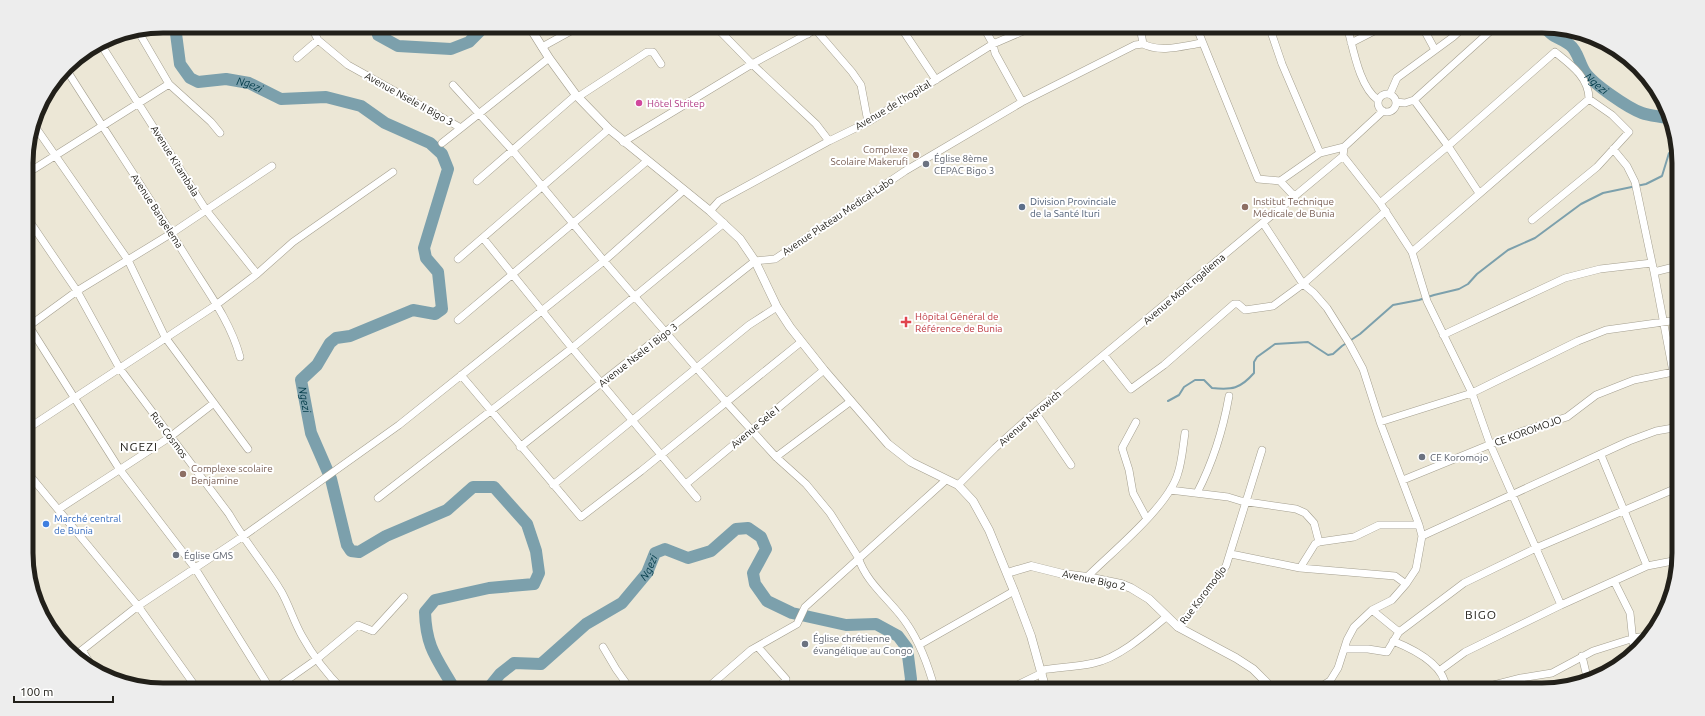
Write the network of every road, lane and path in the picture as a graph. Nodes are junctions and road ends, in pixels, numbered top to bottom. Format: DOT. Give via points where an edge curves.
graph roads {
  1 [pos="314,33"];
  2 [pos="533,33"];
  3 [pos="567,33"];
  4 [pos="722,33"];
  5 [pos="823,33"];
  6 [pos="905,33"];
  7 [pos="987,33"];
  8 [pos="1017,33"];
  9 [pos="1141,33"];
  10 [pos="1198,33"];
  11 [pos="1271,33"];
  12 [pos="1349,33"];
  13 [pos="1371,33"];
  14 [pos="1426,33"];
  15 [pos="1456,33"];
  16 [pos="1488,33"];
  17 [pos="808,34"];
  18 [pos="140,35"];
  19 [pos="318,40"];
  20 [pos="1202,43"];
  21 [pos="1352,43"];
  22 [pos="993,44"];
  23 [pos="1143,44"];
  24 [pos="542,47"];
  25 [pos="103,48"];
  26 [pos="1434,50"];
  27 [pos="297,58"];
  28 [pos="549,58"];
  29 [pos="661,64"];
  30 [pos="752,64"];
  31 [pos="69,73"];
  32 [pos="936,80"];
  33 [pos="169,84"];
  34 [pos="453,85"];
  35 [pos="1390,94"];
  36 [pos="577,96"];
  37 [pos="1590,99"];
  38 [pos="1378,100"];
  39 [pos="1414,100"];
  40 [pos="1022,102"];
  41 [pos="1396,102"];
  42 [pos="139,103"];
  43 [pos="1383,111"];
  44 [pos="479,113"];
  45 [pos="868,122"];
  46 [pos="103,127"];
  47 [pos="461,128"];
  48 [pos="37,129"];
  49 [pos="609,129"];
  50 [pos="220,133"];
  51 [pos="829,141"];
  52 [pos="623,142"];
  53 [pos="442,143"];
  54 [pos="1448,146"];
  55 [pos="1344,147"];
  56 [pos="1613,149"];
  57 [pos="513,151"];
  58 [pos="1320,153"];
  59 [pos="55,156"];
  60 [pos="1343,156"];
  61 [pos="647,161"];
  62 [pos="272,166"];
  63 [pos="33,170"];
  64 [pos="393,172"];
  65 [pos="477,181"];
  66 [pos="1280,181"];
  67 [pos="543,187"];
  68 [pos="684,190"];
  69 [pos="1479,193"];
  70 [pos="1295,197"];
  71 [pos="1380,203"];
  72 [pos="206,210"];
  73 [pos="710,211"];
  74 [pos="1386,211"];
  75 [pos="1532,220"];
  76 [pos="724,223"];
  77 [pos="1263,223"];
  78 [pos="573,224"];
  79 [pos="33,226"];
  80 [pos="172,233"];
  81 [pos="483,238"];
  82 [pos="1412,252"];
  83 [pos="458,259"];
  84 [pos="128,260"];
  85 [pos="604,261"];
  86 [pos="755,261"];
  87 [pos="1652,263"];
  88 [pos="1672,268"];
  89 [pos="1654,272"];
  90 [pos="257,274"];
  91 [pos="512,275"];
  92 [pos="1303,284"];
  93 [pos="77,291"];
  94 [pos="635,296"];
  95 [pos="216,305"];
  96 [pos="777,307"];
  97 [pos="542,311"];
  98 [pos="458,320"];
  99 [pos="33,321"];
  100 [pos="1672,321"];
  101 [pos="1663,323"];
  102 [pos="33,332"];
  103 [pos="666,333"];
  104 [pos="1443,335"];
  105 [pos="165,337"];
  106 [pos="801,342"];
  107 [pos="572,348"];
  108 [pos="1104,355"];
  109 [pos="240,357"];
  110 [pos="1672,357"];
  111 [pos="697,368"];
  112 [pos="120,369"];
  113 [pos="824,370"];
  114 [pos="1672,373"];
  115 [pos="461,375"];
  116 [pos="602,383"];
  117 [pos="1472,393"];
  118 [pos="1229,396"];
  119 [pos="74,398"];
  120 [pos="726,402"];
  121 [pos="851,402"];
  122 [pos="214,403"];
  123 [pos="491,410"];
  124 [pos="1035,412"];
  125 [pos="633,420"];
  126 [pos="1136,422"];
  127 [pos="1380,422"];
  128 [pos="33,425"];
  129 [pos="1672,428"];
  130 [pos="751,430"];
  131 [pos="1185,433"];
  132 [pos="170,437"];
  133 [pos="1490,444"];
  134 [pos="520,447"];
  135 [pos="248,449"];
  136 [pos="1262,450"];
  137 [pos="662,454"];
  138 [pos="1601,455"];
  139 [pos="776,457"];
  140 [pos="1071,465"];
  141 [pos="120,470"];
  142 [pos="33,479"];
  143 [pos="946,480"];
  144 [pos="1403,480"];
  145 [pos="686,484"];
  146 [pos="553,485"];
  147 [pos="958,485"];
  148 [pos="1170,490"];
  149 [pos="1672,490"];
  150 [pos="1197,493"];
  151 [pos="1513,494"];
  152 [pos="378,498"];
  153 [pos="697,498"];
  154 [pos="1247,501"];
  155 [pos="59,510"];
  156 [pos="1625,510"];
  157 [pos="1147,519"];
  158 [pos="1419,525"];
  159 [pos="1422,536"];
  160 [pos="242,537"];
  161 [pos="1319,542"];
  162 [pos="1536,548"];
  163 [pos="1230,554"];
  164 [pos="858,557"];
  165 [pos="1672,561"];
  166 [pos="1647,566"];
  167 [pos="195,568"];
  168 [pos="1300,568"];
  169 [pos="1007,573"];
  170 [pos="1087,577"];
  171 [pos="1614,581"];
  172 [pos="1406,584"];
  173 [pos="1014,591"];
  174 [pos="404,597"];
  175 [pos="1561,605"];
  176 [pos="138,606"];
  177 [pos="1372,610"];
  178 [pos="1166,617"];
  179 [pos="1178,627"];
  180 [pos="1399,632"];
  181 [pos="1642,637"];
  182 [pos="1634,638"];
  183 [pos="1394,641"];
  184 [pos="919,645"];
  185 [pos="1634,645"];
  186 [pos="603,647"];
  187 [pos="758,647"];
  188 [pos="1345,649"];
  189 [pos="79,652"];
  190 [pos="1582,656"];
  191 [pos="317,658"];
  192 [pos="1440,671"];
  193 [pos="1042,672"];
  194 [pos="1587,675"];
  195 [pos="193,683"];
  196 [pos="268,683"];
  197 [pos="282,683"];
  198 [pos="336,683"];
  199 [pos="626,683"];
  200 [pos="713,683"];
  201 [pos="783,683"];
  202 [pos="933,683"];
  203 [pos="1021,683"];
  204 [pos="1044,683"];
  205 [pos="1267,683"];
  206 [pos="1326,683"];
  207 [pos="1446,683"];
  208 [pos="1501,683"];
  1 -- 19 [label="street, Avenue Nsele II Bigo 3"];
  2 -- 24 [label="street"];
  3 -- 24 [label="street"];
  4 -- 30 [label="street"];
  5 -- 45 [label="street" via="861,85"];
  6 -- 32 [label="street"];
  7 -- 22 [label="street"];
  8 -- 22 [label="street, Avenue de l'hopital"];
  9 -- 23 [label="street"];
  10 -- 20 [label="street"];
  11 -- 58 [label="street"];
  12 -- 21 [label="street"];
  13 -- 21 [label="street"];
  14 -- 26 [label="street"];
  15 -- 26 [label="street"];
  16 -- 39 [label="street"];
  17 -- 30 [label="street"];
  18 -- 33 [label="street"];
  19 -- 27 [label="street"];
  19 -- 47 [label="street, Avenue Nsele II Bigo 3" via="348,65"];
  20 -- 23 [label="street" via="1162,49"];
  20 -- 66 [label="street" via="1258,179"];
  21 -- 38 [label="street" via="1355,62 1372,95"];
  22 -- 32 [label="street, Avenue de l'hopital"];
  22 -- 40 [label="street" via="995,54"];
  23 -- 40 [label="street, Avenue Plateau Medical-Labo" via="1135,45"];
  24 -- 28 [label="street"];
  25 -- 42 [label="street, Avenue Kitambala"];
  26 -- 35 [label="street" via="1397,78"];
  28 -- 36 [label="street"];
  28 -- 44 [label="street, Avenue Nsele II Bigo 3"];
  29 -- 36 [label="street" via="653,52 647,52"];
  30 -- 51 [label="street" via="816,124"];
  30 -- 52 [label="street"];
  31 -- 46 [label="street, Avenue Bangelema"];
  32 -- 45 [label="street, Avenue de l'hopital"];
  33 -- 42 [label="street"];
  33 -- 50 [label="street" via="212,122"];
  34 -- 44 [label="street"];
  35 -- 38 [label="street" via="1385,94"];
  35 -- 41 [label="street"];
  36 -- 49 [label="street"];
  36 -- 57 [label="street"];
  37 -- 54 [label="street" via="1589,90 1577,70 1555,52"];
  37 -- 56 [label="street" via="1612,114 1629,132"];
  37 -- 69 [label="street"];
  38 -- 43 [label="street"];
  39 -- 41 [label="street"];
  39 -- 54 [label="street"];
  40 -- 86 [label="street, Avenue Plateau Medical-Labo" via="905,172 775,259"];
  41 -- 43 [label="street" via="1392,110"];
  42 -- 46 [label="street"];
  42 -- 72 [label="street, Avenue Kitambala"];
  43 -- 55 [label="street"];
  44 -- 47 [label="street, Avenue Nsele II Bigo 3"];
  44 -- 57 [label="street"];
  45 -- 51 [label="street, Avenue de l'hopital"];
  46 -- 59 [label="street"];
  46 -- 80 [label="street, Avenue Bangelema"];
  47 -- 53 [label="street"];
  48 -- 59 [label="street"];
  49 -- 52 [label="street"];
  49 -- 67 [label="street"];
  51 -- 73 [label="street, Avenue de l'hopital" via="719,201"];
  52 -- 61 [label="street"];
  54 -- 69 [label="street"];
  54 -- 71 [label="street"];
  55 -- 58 [label="street"];
  55 -- 60 [label="street"];
  56 -- 75 [label="street" via="1598,167"];
  56 -- 87 [label="street" via="1627,166 1635,182"];
  57 -- 65 [label="street"];
  57 -- 67 [label="street"];
  58 -- 66 [label="street"];
  59 -- 63 [label="street"];
  59 -- 84 [label="street"];
  60 -- 70 [label="street, Avenue Mont ngaliema"];
  60 -- 71 [label="street"];
  61 -- 68 [label="street"];
  61 -- 78 [label="street"];
  62 -- 72 [label="street"];
  64 -- 90 [label="street" via="293,242"];
  66 -- 70 [label="street"];
  67 -- 78 [label="street"];
  67 -- 81 [label="street"];
  68 -- 73 [label="street"];
  68 -- 85 [label="street"];
  69 -- 82 [label="street"];
  70 -- 77 [label="street, Avenue Mont ngaliema"];
  71 -- 74 [label="street"];
  72 -- 80 [label="street"];
  72 -- 90 [label="street, Avenue Kitambala"];
  73 -- 76 [label="street"];
  74 -- 82 [label="street"];
  74 -- 92 [label="street"];
  76 -- 86 [label="street" via="740,239"];
  76 -- 94 [label="street"];
  77 -- 92 [label="street"];
  77 -- 108 [label="street, Avenue Mont ngaliema"];
  78 -- 85 [label="street"];
  78 -- 91 [label="street"];
  79 -- 93 [label="street, Rue Cosmos"];
  80 -- 84 [label="street"];
  80 -- 95 [label="street, Avenue Bangelema"];
  81 -- 83 [label="street"];
  81 -- 91 [label="street"];
  82 -- 104 [label="street" via="1426,298"];
  84 -- 93 [label="street"];
  84 -- 105 [label="street"];
  85 -- 94 [label="street"];
  85 -- 97 [label="street"];
  86 -- 96 [label="street"];
  86 -- 103 [label="street, Avenue Nsele I Bigo 3"];
  87 -- 89 [label="street"];
  87 -- 104 [label="street" via="1600,269 1565,278"];
  88 -- 89 [label="street"];
  89 -- 101 [label="street"];
  90 -- 95 [label="street"];
  91 -- 97 [label="street"];
  91 -- 98 [label="street"];
  92 -- 108 [label="street" via="1273,306 1245,310 1234,304 1164,365 1130,389"];
  92 -- 127 [label="street" via="1327,308 1348,341 1363,369"];
  93 -- 99 [label="street"];
  93 -- 112 [label="street, Rue Cosmos"];
  94 -- 103 [label="street"];
  94 -- 107 [label="street"];
  95 -- 105 [label="street"];
  95 -- 109 [label="street, Avenue Bangelema" via="236,340"];
  96 -- 106 [label="street"];
  96 -- 111 [label="street" via="749,325"];
  97 -- 107 [label="street"];
  97 -- 115 [label="street"];
  100 -- 101 [label="street"];
  101 -- 110 [label="street"];
  101 -- 117 [label="street" via="1606,330"];
  102 -- 119 [label="street"];
  103 -- 111 [label="street"];
  103 -- 116 [label="street, Avenue Nsele I Bigo 3"];
  104 -- 117 [label="street"];
  105 -- 112 [label="street"];
  105 -- 122 [label="street"];
  106 -- 113 [label="street"];
  106 -- 120 [label="street"];
  107 -- 116 [label="street"];
  107 -- 123 [label="street"];
  108 -- 124 [label="street, Avenue Nerowich"];
  111 -- 120 [label="street"];
  111 -- 125 [label="street"];
  112 -- 119 [label="street"];
  112 -- 132 [label="street, Rue Cosmos"];
  113 -- 121 [label="street"];
  113 -- 130 [label="street, Avenue Sele I"];
  114 -- 133 [label="street, CE KOROMOJO" via="1634,380 1596,395 1567,417"];
  115 -- 123 [label="street"];
  115 -- 160 [label="street" via="399,425"];
  116 -- 125 [label="street"];
  116 -- 134 [label="street, Avenue Nsele I Bigo 3"];
  117 -- 127 [label="street"];
  117 -- 133 [label="street"];
  118 -- 150 [label="street" via="1225,422"];
  119 -- 128 [label="street"];
  119 -- 141 [label="street"];
  120 -- 130 [label="street"];
  120 -- 137 [label="street"];
  121 -- 139 [label="street"];
  121 -- 143 [label="street" via="888,444 905,458"];
  122 -- 132 [label="street"];
  122 -- 135 [label="street"];
  123 -- 134 [label="street"];
  123 -- 152 [label="street"];
  124 -- 140 [label="street"];
  124 -- 147 [label="street, Avenue Nerowich"];
  125 -- 137 [label="street"];
  125 -- 146 [label="street"];
  126 -- 157 [label="street" via="1122,448 1133,493"];
  127 -- 144 [label="street"];
  129 -- 138 [label="street" via="1629,440"];
  130 -- 139 [label="street"];
  130 -- 145 [label="street, Avenue Sele I"];
  131 -- 148 [label="street" via="1178,474"];
  132 -- 141 [label="street"];
  132 -- 160 [label="street, Rue Cosmos" via="230,514"];
  133 -- 144 [label="street, CE KOROMOJO"];
  133 -- 151 [label="street"];
  134 -- 146 [label="street"];
  136 -- 154 [label="street"];
  137 -- 145 [label="street"];
  137 -- 146 [label="street" via="580,517"];
  138 -- 151 [label="street"];
  138 -- 156 [label="street"];
  139 -- 164 [label="street" via="806,484 830,513"];
  141 -- 155 [label="street"];
  141 -- 167 [label="street"];
  142 -- 155 [label="street"];
  143 -- 147 [label="street"];
  143 -- 164 [label="street"];
  144 -- 158 [label="street"];
  145 -- 153 [label="street"];
  147 -- 169 [label="street" via="973,501 989,530"];
  148 -- 150 [label="street"];
  148 -- 157 [label="street"];
  149 -- 156 [label="street"];
  150 -- 154 [label="street"];
  151 -- 159 [label="street"];
  151 -- 162 [label="street"];
  154 -- 161 [label="street" via="1296,508 1314,523"];
  154 -- 163 [label="street"];
  155 -- 176 [label="street"];
  156 -- 162 [label="street"];
  156 -- 166 [label="street"];
  157 -- 170 [label="street"];
  158 -- 159 [label="street"];
  158 -- 161 [label="street" via="1378,525 1354,537"];
  159 -- 172 [label="street" via="1416,569"];
  160 -- 167 [label="street"];
  160 -- 191 [label="street, Rue Cosmos" via="281,592 302,635"];
  161 -- 168 [label="street" via="1315,544"];
  162 -- 175 [label="street"];
  162 -- 180 [label="street" via="1464,583"];
  163 -- 168 [label="street, Rue Koromodjo"];
  163 -- 179 [label="street, Rue Koromodjo" via="1226,566"];
  164 -- 184 [label="street" via="876,589 907,624"];
  164 -- 187 [label="street" via="806,607 796,624"];
  165 -- 166 [label="street"];
  166 -- 171 [label="street"];
  167 -- 176 [label="street"];
  167 -- 196 [label="street"];
  168 -- 172 [label="street, Rue Koromodjo" via="1395,576"];
  169 -- 170 [label="street, Avenue Bigo 2" via="1031,566"];
  169 -- 173 [label="street"];
  170 -- 178 [label="street, Avenue Bigo 2" via="1131,588 1149,599"];
  171 -- 175 [label="street"];
  171 -- 182 [label="street" via="1630,613"];
  172 -- 177 [label="street" via="1392,600"];
  173 -- 184 [label="street"];
  173 -- 193 [label="street"];
  174 -- 191 [label="street" via="373,631 358,625"];
  175 -- 192 [label="street" via="1465,652"];
  176 -- 189 [label="street"];
  176 -- 195 [label="street"];
  177 -- 180 [label="street"];
  177 -- 188 [label="street" via="1354,627"];
  178 -- 179 [label="street, Avenue Bigo 2"];
  178 -- 193 [label="street" via="1142,638 1105,660"];
  179 -- 205 [label="street, Avenue Bigo 2" via="1236,658 1253,669"];
  180 -- 183 [label="street"];
  181 -- 182 [label="street"];
  182 -- 185 [label="street"];
  182 -- 190 [label="street"];
  183 -- 188 [label="street" via="1387,652"];
  183 -- 192 [label="street" via="1411,648"];
  184 -- 202 [label="street"];
  186 -- 199 [label="street"];
  187 -- 200 [label="street" via="751,650"];
  187 -- 201 [label="street" via="786,679"];
  188 -- 206 [label="street" via="1338,668"];
  190 -- 194 [label="street"];
  190 -- 208 [label="street" via="1552,673"];
  191 -- 197 [label="street"];
  191 -- 198 [label="street, Rue Cosmos"];
  192 -- 207 [label="street"];
  193 -- 203 [label="street"];
  193 -- 204 [label="street"];
}
